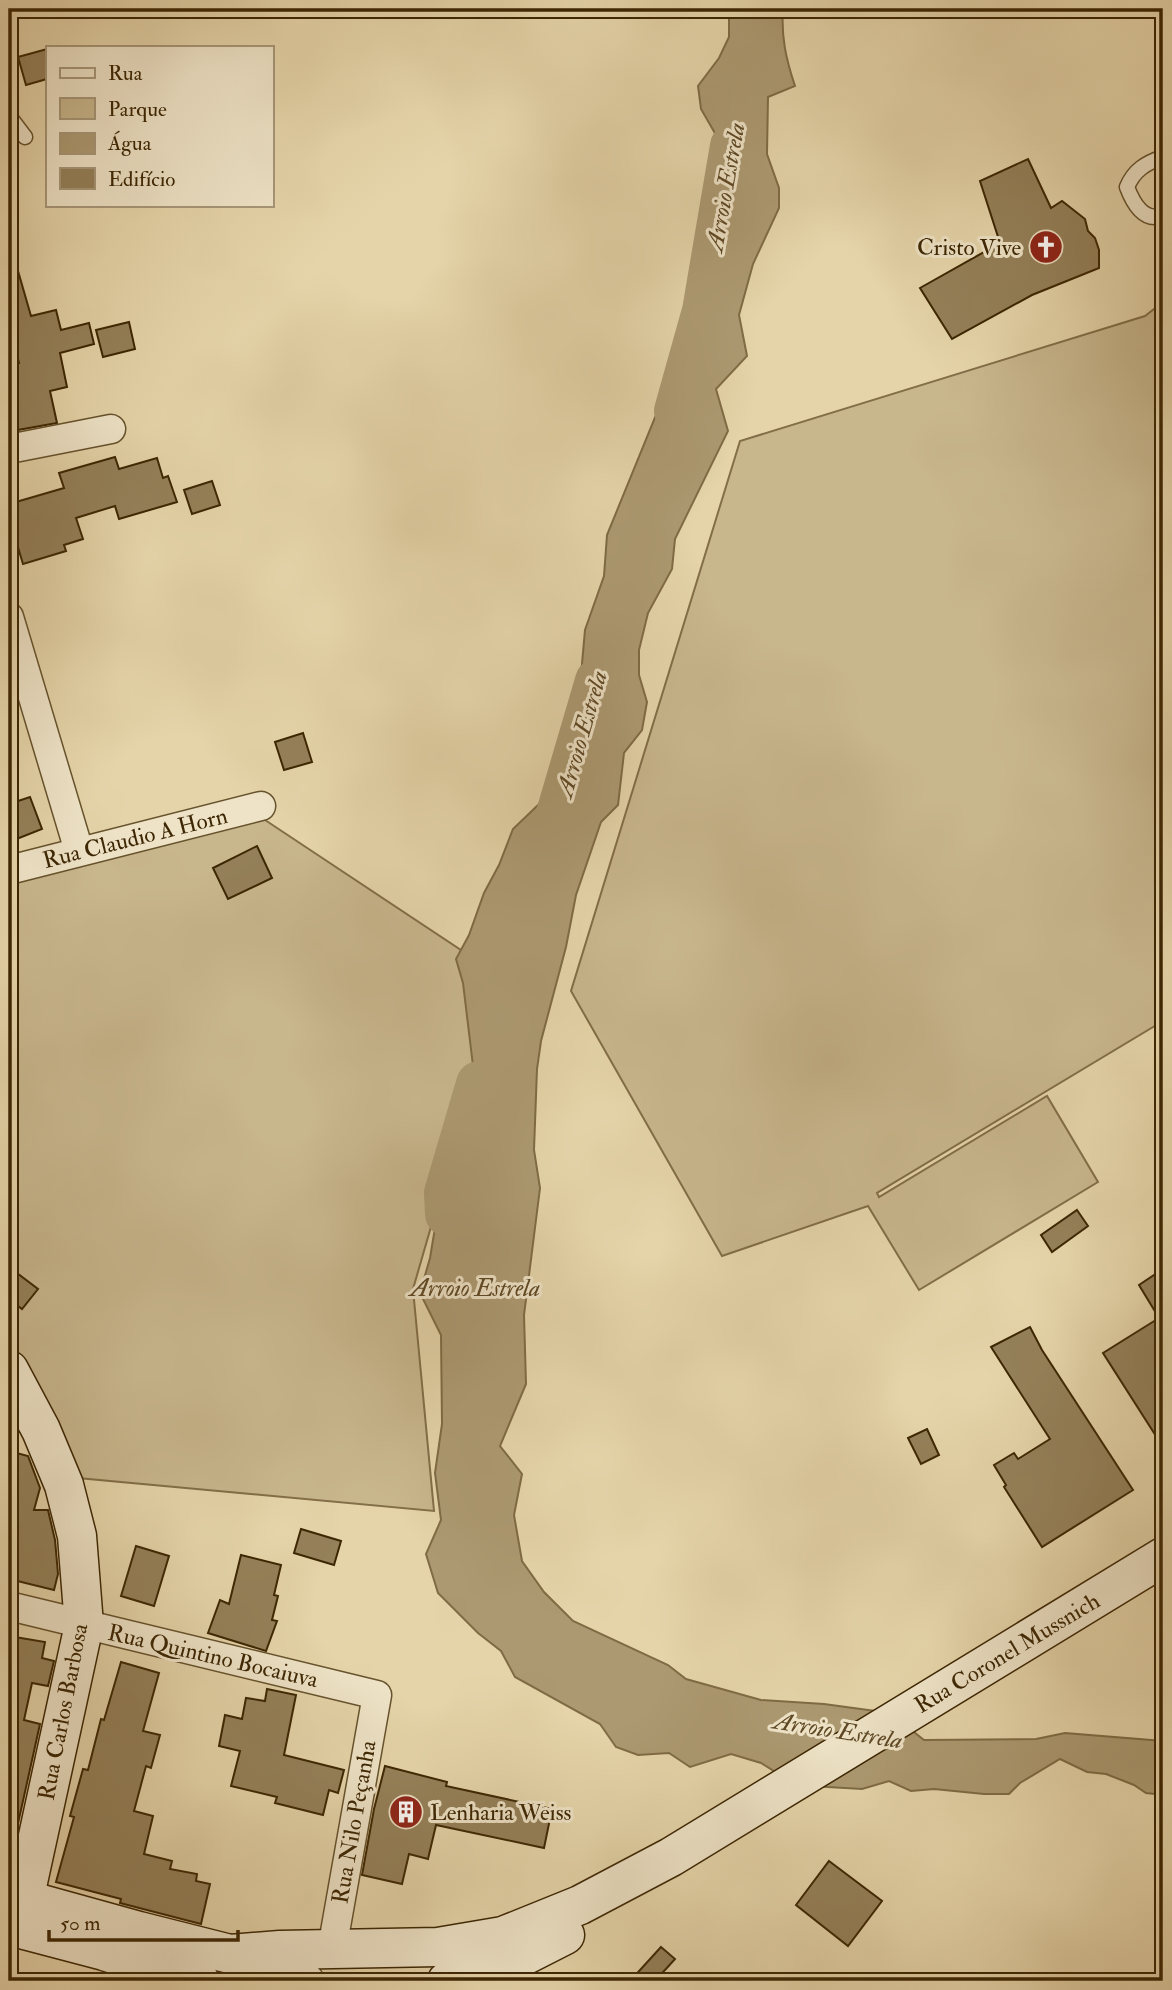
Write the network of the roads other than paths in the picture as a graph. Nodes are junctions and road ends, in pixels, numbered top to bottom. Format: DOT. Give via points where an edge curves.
graph roads {
  1 [pos="9,116"];
  2 [pos="24,137"];
  3 [pos="1163,157"];
  4 [pos="1163,215"];
  5 [pos="111,429"];
  6 [pos="9,449"];
  7 [pos="9,617"];
  8 [pos="261,806"];
  9 [pos="79,851"];
  10 [pos="9,870"];
  11 [pos="9,1370"];
  12 [pos="1163,1557"];
  13 [pos="9,1606"];
  14 [pos="84,1625"];
  15 [pos="377,1695"];
  16 [pos="674,1856"];
  17 [pos="15,1912"];
  18 [pos="332,1949"];
  19 [pos="230,1954"];
  20 [pos="200,1981"];
  21 [pos="306,1981"];
  22 [pos="447,1981"];
  1 -- 2 [label="lane"];
  3 -- 4 [label="lane" via="1132,175 1127,187 1132,202 1144,215"];
  5 -- 6 [label="street"];
  7 -- 9 [label="street"];
  8 -- 9 [label="street, Rua Claudio A Horn"];
  9 -- 10 [label="street, Rua Claudio A Horn"];
  11 -- 14 [label="main road, Rua Carlos Barbosa" via="64,1485 77,1536"];
  12 -- 16 [label="main road, Rua Coronel Mussnich"];
  13 -- 14 [label="street, Rua Quintino Bocaiuva"];
  14 -- 15 [label="street, Rua Quintino Bocaiuva"];
  14 -- 17 [label="main road, Rua Carlos Barbosa"];
  15 -- 18 [label="street, Rua Nilo Peçanha"];
  16 -- 18 [label="main road, Rua Coronel Mussnich" via="580,1905 503,1936 438,1947"];
  16 -- 22 [label="main road, Rua Coronel Mussnich" via="587,1924 506,1965"];
  17 -- 19 [label="main road, Rua Coronel Mussnich" via="139,1931"];
  17 -- 20 [label="main road" via="104,1951"];
  18 -- 19 [label="main road, Rua Coronel Mussnich"];
  19 -- 21 [label="street"];
}
